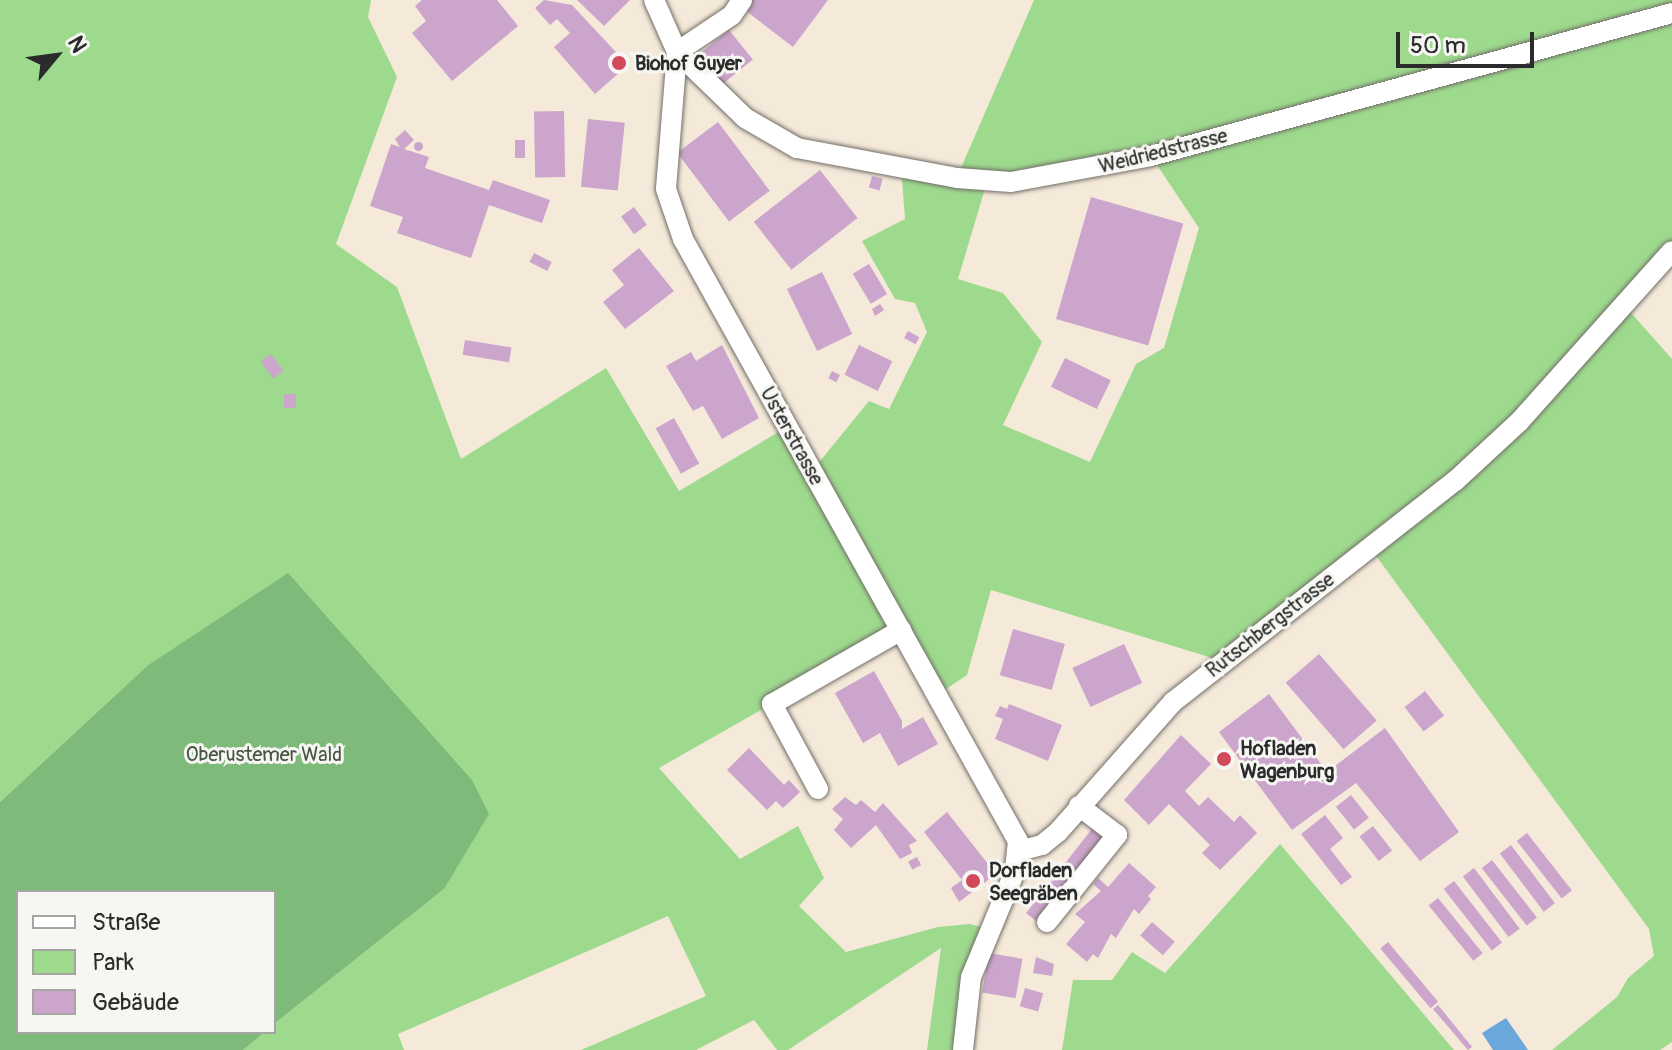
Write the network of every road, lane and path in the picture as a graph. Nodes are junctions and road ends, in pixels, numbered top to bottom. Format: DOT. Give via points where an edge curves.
graph roads {
  1 [pos="654,0"];
  2 [pos="742,0"];
  3 [pos="1672,13"];
  4 [pos="677,52"];
  5 [pos="1672,251"];
  6 [pos="901,630"];
  7 [pos="818,789"];
  8 [pos="1079,806"];
  9 [pos="1019,851"];
  10 [pos="1047,922"];
  11 [pos="963,1050"];
  1 -- 4 [label="street"];
  2 -- 4 [label="street" via="732,15"];
  3 -- 4 [label="street, Weidriedstrasse" via="1151,156 1011,182 957,178 797,148 745,118"];
  4 -- 6 [label="street, Usterstrasse" via="665,163 672,213"];
  5 -- 8 [label="street, Rutschbergstrasse" via="1519,422 1389,535 1173,702"];
  6 -- 7 [label="street" via="772,704"];
  6 -- 9 [label="street, Usterstrasse" via="1009,823"];
  8 -- 9 [label="street, Rutschbergstrasse" via="1042,845"];
  8 -- 10 [label="street" via="1117,835"];
  9 -- 11 [label="street" via="971,977"];
}
